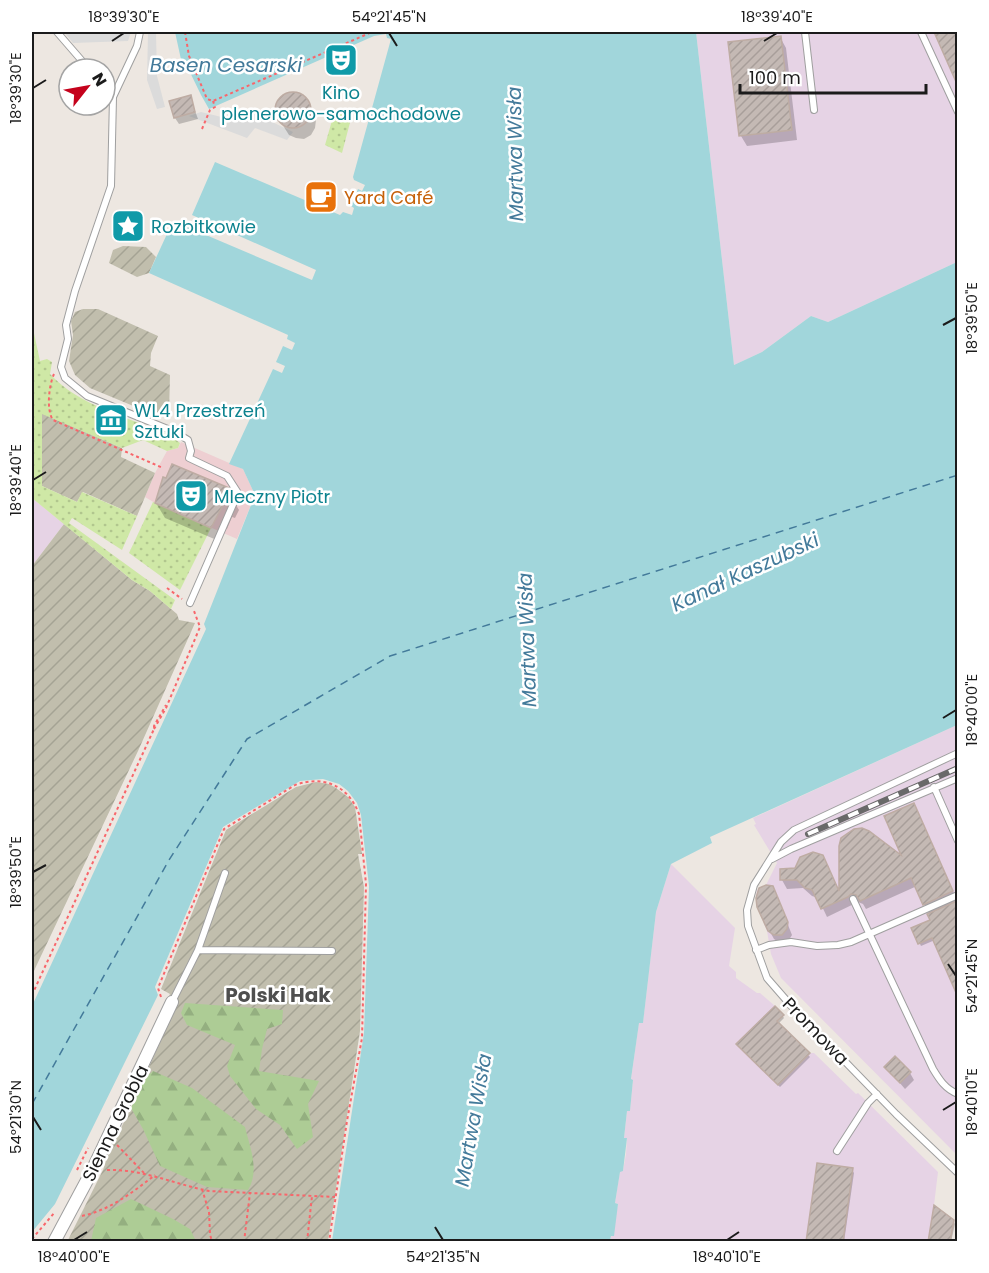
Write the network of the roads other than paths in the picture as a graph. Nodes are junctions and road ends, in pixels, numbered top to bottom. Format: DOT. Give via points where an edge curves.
graph roads {
  1 [pos="57,32"];
  2 [pos="140,32"];
  3 [pos="805,32"];
  4 [pos="921,32"];
  5 [pos="79,57"];
  6 [pos="117,87"];
  7 [pos="814,110"];
  8 [pos="957,112"];
  9 [pos="112,117"];
  10 [pos="190,603"];
  11 [pos="957,753"];
  12 [pos="957,778"];
  13 [pos="934,787"];
  14 [pos="957,842"];
  15 [pos="771,860"];
  16 [pos="225,873"];
  17 [pos="957,896"];
  18 [pos="853,899"];
  19 [pos="869,933"];
  20 [pos="198,950"];
  21 [pos="756,950"];
  22 [pos="332,951"];
  23 [pos="167,999"];
  24 [pos="877,1094"];
  25 [pos="957,1094"];
  26 [pos="837,1151"];
  27 [pos="957,1173"];
  28 [pos="54,1242"];
  1 -- 5 [label="lane"];
  2 -- 6 [label="lane"];
  3 -- 7 [label="lane"];
  4 -- 8 [label="lane"];
  9 -- 10 [label="lane" via="111,186 75,291 61,367 65,378 87,396 188,440 189,458 226,476 238,493"];
  11 -- 15 [label="lane, Promowa" via="800,827 781,842"];
  12 -- 13 [label="lane"];
  13 -- 14 [label="lane"];
  13 -- 15 [label="lane"];
  15 -- 21 [label="lane, Promowa" via="754,885 747,910"];
  16 -- 20 [label="lane"];
  17 -- 19 [label="lane"];
  18 -- 19 [label="lane"];
  19 -- 21 [label="lane" via="838,945 791,942"];
  19 -- 25 [label="lane" via="933,1069 941,1082"];
  20 -- 22 [label="lane"];
  20 -- 23 [label="lane"];
  21 -- 24 [label="lane, Promowa" via="776,989"];
  23 -- 28 [label="street, Sienna Grobla" via="109,1136"];
  24 -- 26 [label="lane"];
  24 -- 27 [label="lane, Promowa"];
}
